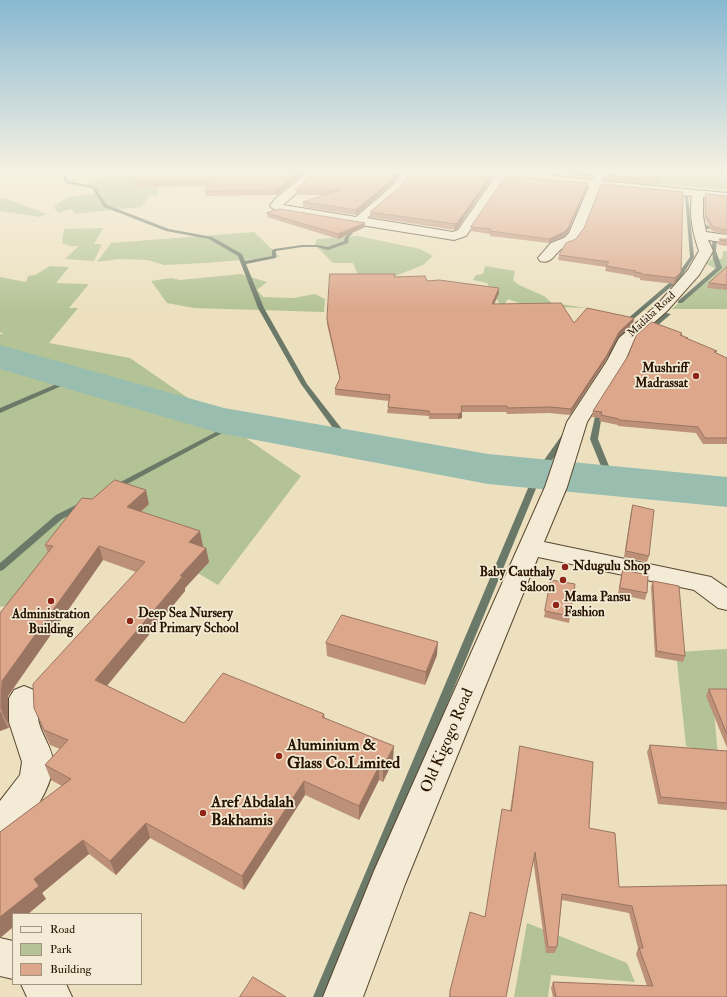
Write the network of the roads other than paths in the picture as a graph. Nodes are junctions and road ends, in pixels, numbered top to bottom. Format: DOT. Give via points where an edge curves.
graph roads {
  1 [pos="337,218"];
  2 [pos="361,218"];
  3 [pos="473,218"];
  4 [pos="582,218"];
  5 [pos="697,218"];
  6 [pos="358,221"];
  7 [pos="700,235"];
  8 [pos="727,239"];
  9 [pos="545,258"];
  10 [pos="574,433"];
  11 [pos="530,547"];
  12 [pos="727,601"];
  13 [pos="24,698"];
  14 [pos="0,822"];
  15 [pos="0,957"];
  16 [pos="12,960"];
  17 [pos="42,985"];
  18 [pos="52,997"];
  19 [pos="343,997"];
  1 -- 6 [label="street"];
  2 -- 6 [label="street"];
  3 -- 6 [label="street" via="462,233 454,236"];
  4 -- 9 [label="street" via="569,241 556,246"];
  5 -- 7 [label="street, Madaba Road"];
  7 -- 8 [label="street"];
  7 -- 10 [label="street, Madaba Road" via="706,251 694,272 662,308 627,338 616,361 580,417"];
  10 -- 11 [label="street, Old Kigogo Road" via="556,487"];
  11 -- 12 [label="street" via="702,583"];
  11 -- 19 [label="street, Old Kigogo Road" via="387,884"];
  13 -- 14 [label="street" via="24,722 38,762 35,780 16,808"];
  15 -- 16 [label="street"];
  17 -- 18 [label="street"];
}
